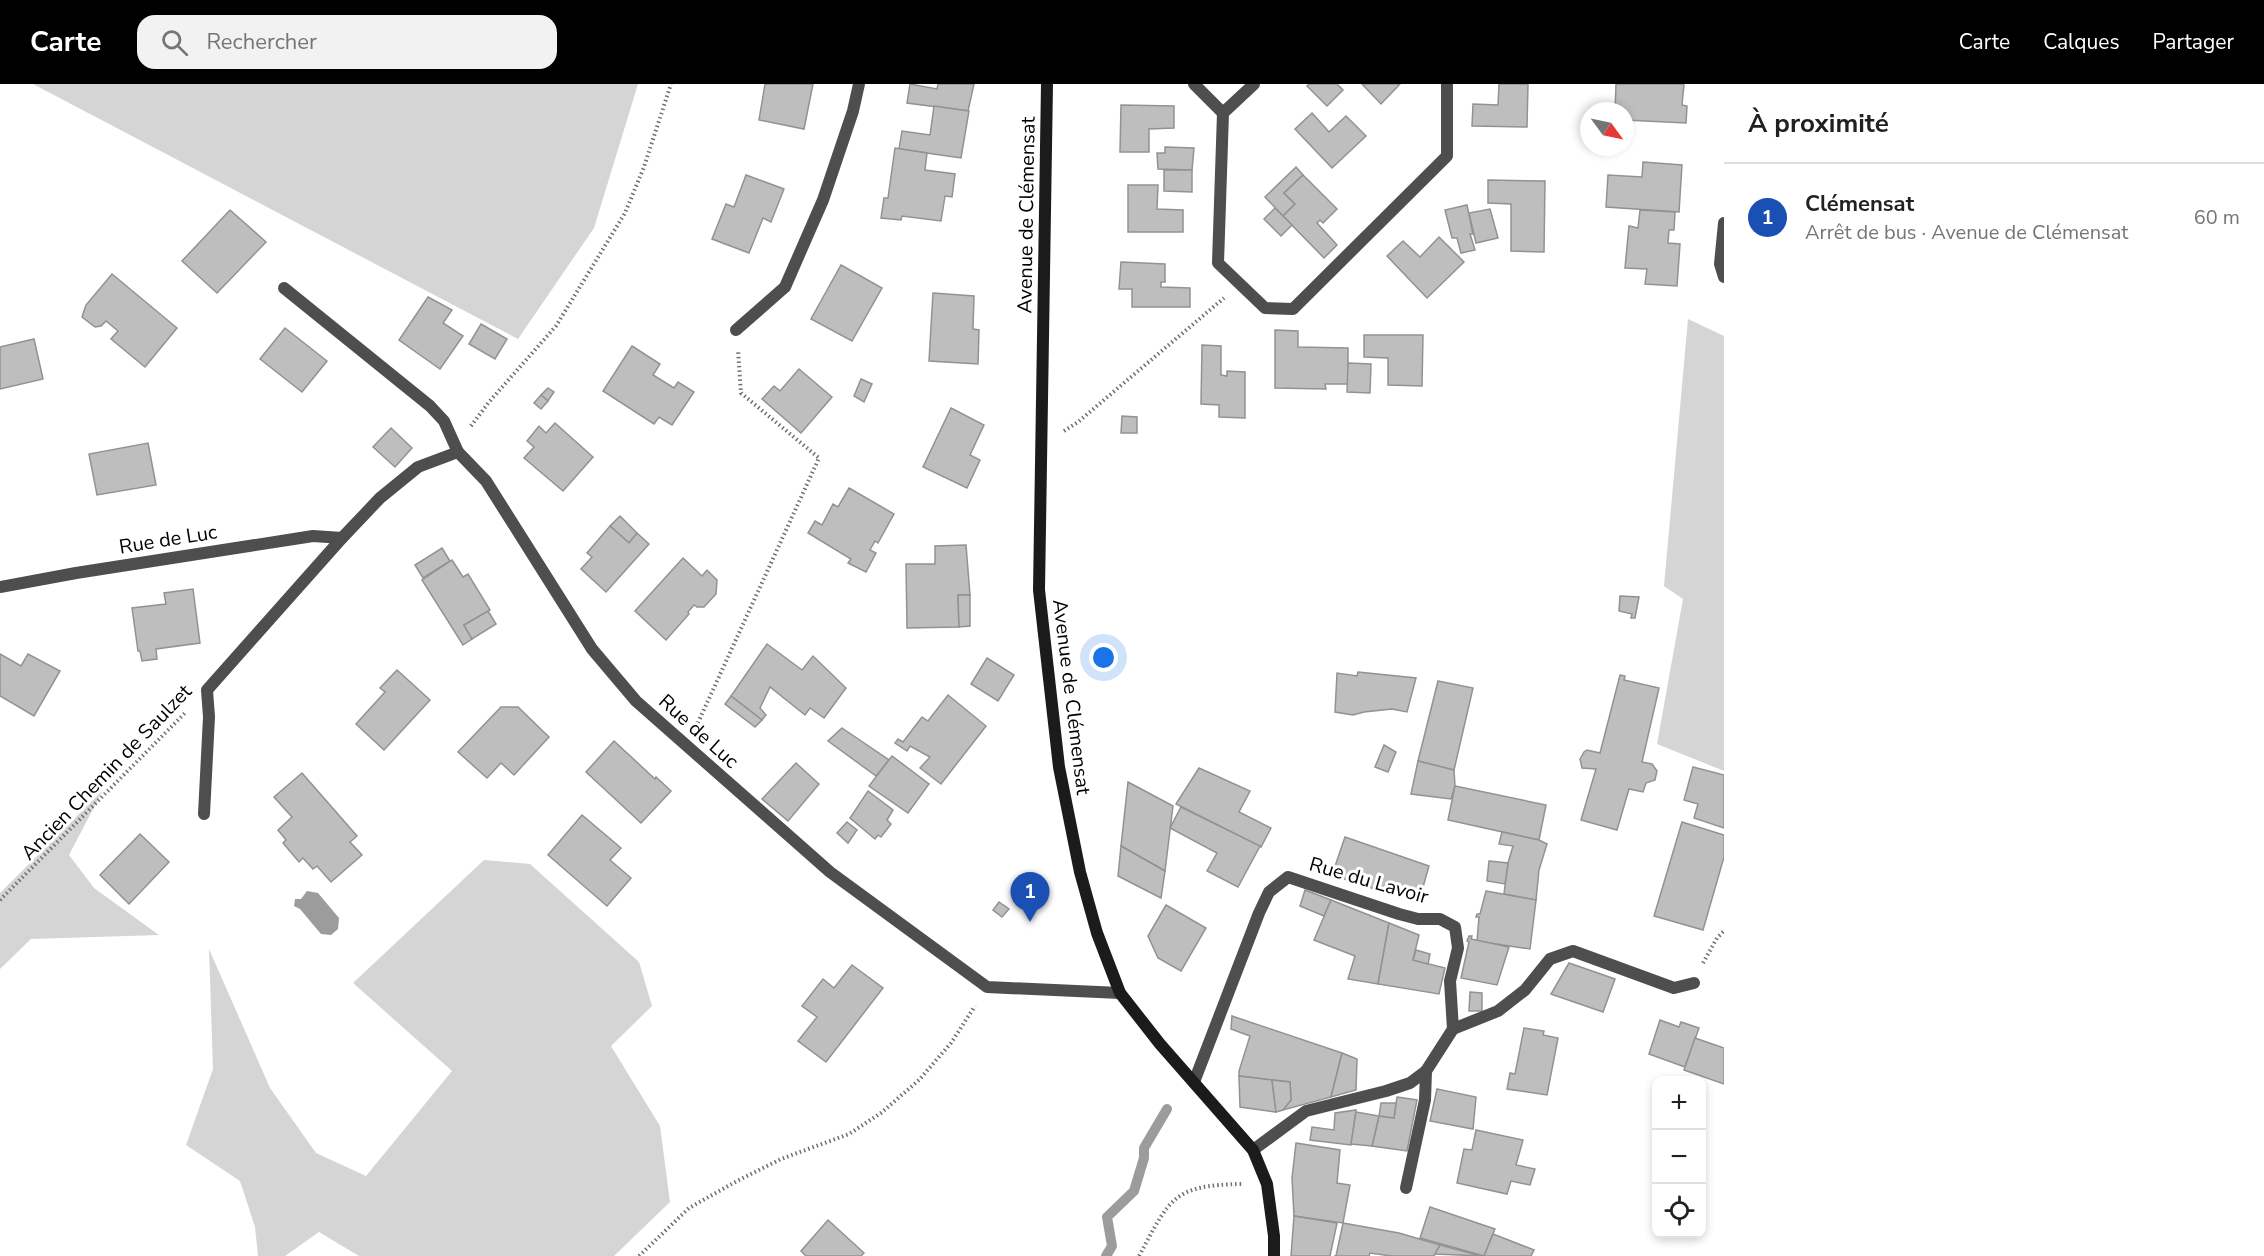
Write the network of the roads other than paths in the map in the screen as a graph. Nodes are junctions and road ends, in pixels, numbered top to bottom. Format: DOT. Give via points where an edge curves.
graph roads {
  1 [pos="859,84"];
  2 [pos="1047,84"];
  3 [pos="1194,84"];
  4 [pos="1254,84"];
  5 [pos="1447,84"];
  6 [pos="1222,113"];
  7 [pos="1724,223"];
  8 [pos="1724,277"];
  9 [pos="284,288"];
  10 [pos="736,330"];
  11 [pos="458,452"];
  12 [pos="342,538"];
  13 [pos="0,587"];
  14 [pos="204,814"];
  15 [pos="1694,983"];
  16 [pos="1120,993"];
  17 [pos="1453,1029"];
  18 [pos="1426,1071"];
  19 [pos="1194,1082"];
  20 [pos="1253,1150"];
  21 [pos="1406,1188"];
  22 [pos="1274,1256"];
  1 -- 10 [label="street" via="822,200 785,287"];
  2 -- 16 [label="main road, Avenue de Clémensat" via="1039,590 1059,767 1080,872 1097,933"];
  3 -- 6 [label="street"];
  4 -- 6 [label="street"];
  5 -- 6 [label="street" via="1447,156 1293,309 1265,308 1218,263"];
  7 -- 8 [label="street" via="1720,264"];
  9 -- 11 [label="street, Rue de Luc" via="430,406 444,421"];
  11 -- 12 [label="street" via="418,467 380,498"];
  11 -- 16 [label="street, Rue de Luc" via="486,481 592,649 636,701 830,872 987,987"];
  12 -- 13 [label="street, Rue de Luc" via="313,536"];
  12 -- 14 [label="street" via="207,690"];
  15 -- 17 [label="street" via="1674,988 1573,951 1550,959 1525,990 1498,1011"];
  16 -- 19 [label="main road, Avenue de Clémensat"];
  17 -- 18 [label="street"];
  17 -- 19 [label="street, Rue du Lavoir" via="1450,981 1458,948 1455,927 1440,920 1399,914 1288,877 1269,892 1259,913"];
  18 -- 20 [label="street" via="1410,1083 1386,1091 1306,1111"];
  18 -- 21 [label="street" via="1425,1100"];
  19 -- 20 [label="main road, Avenue de Clémensat"];
  20 -- 22 [label="main road, Avenue de Clémensat" via="1267,1184"];
}
